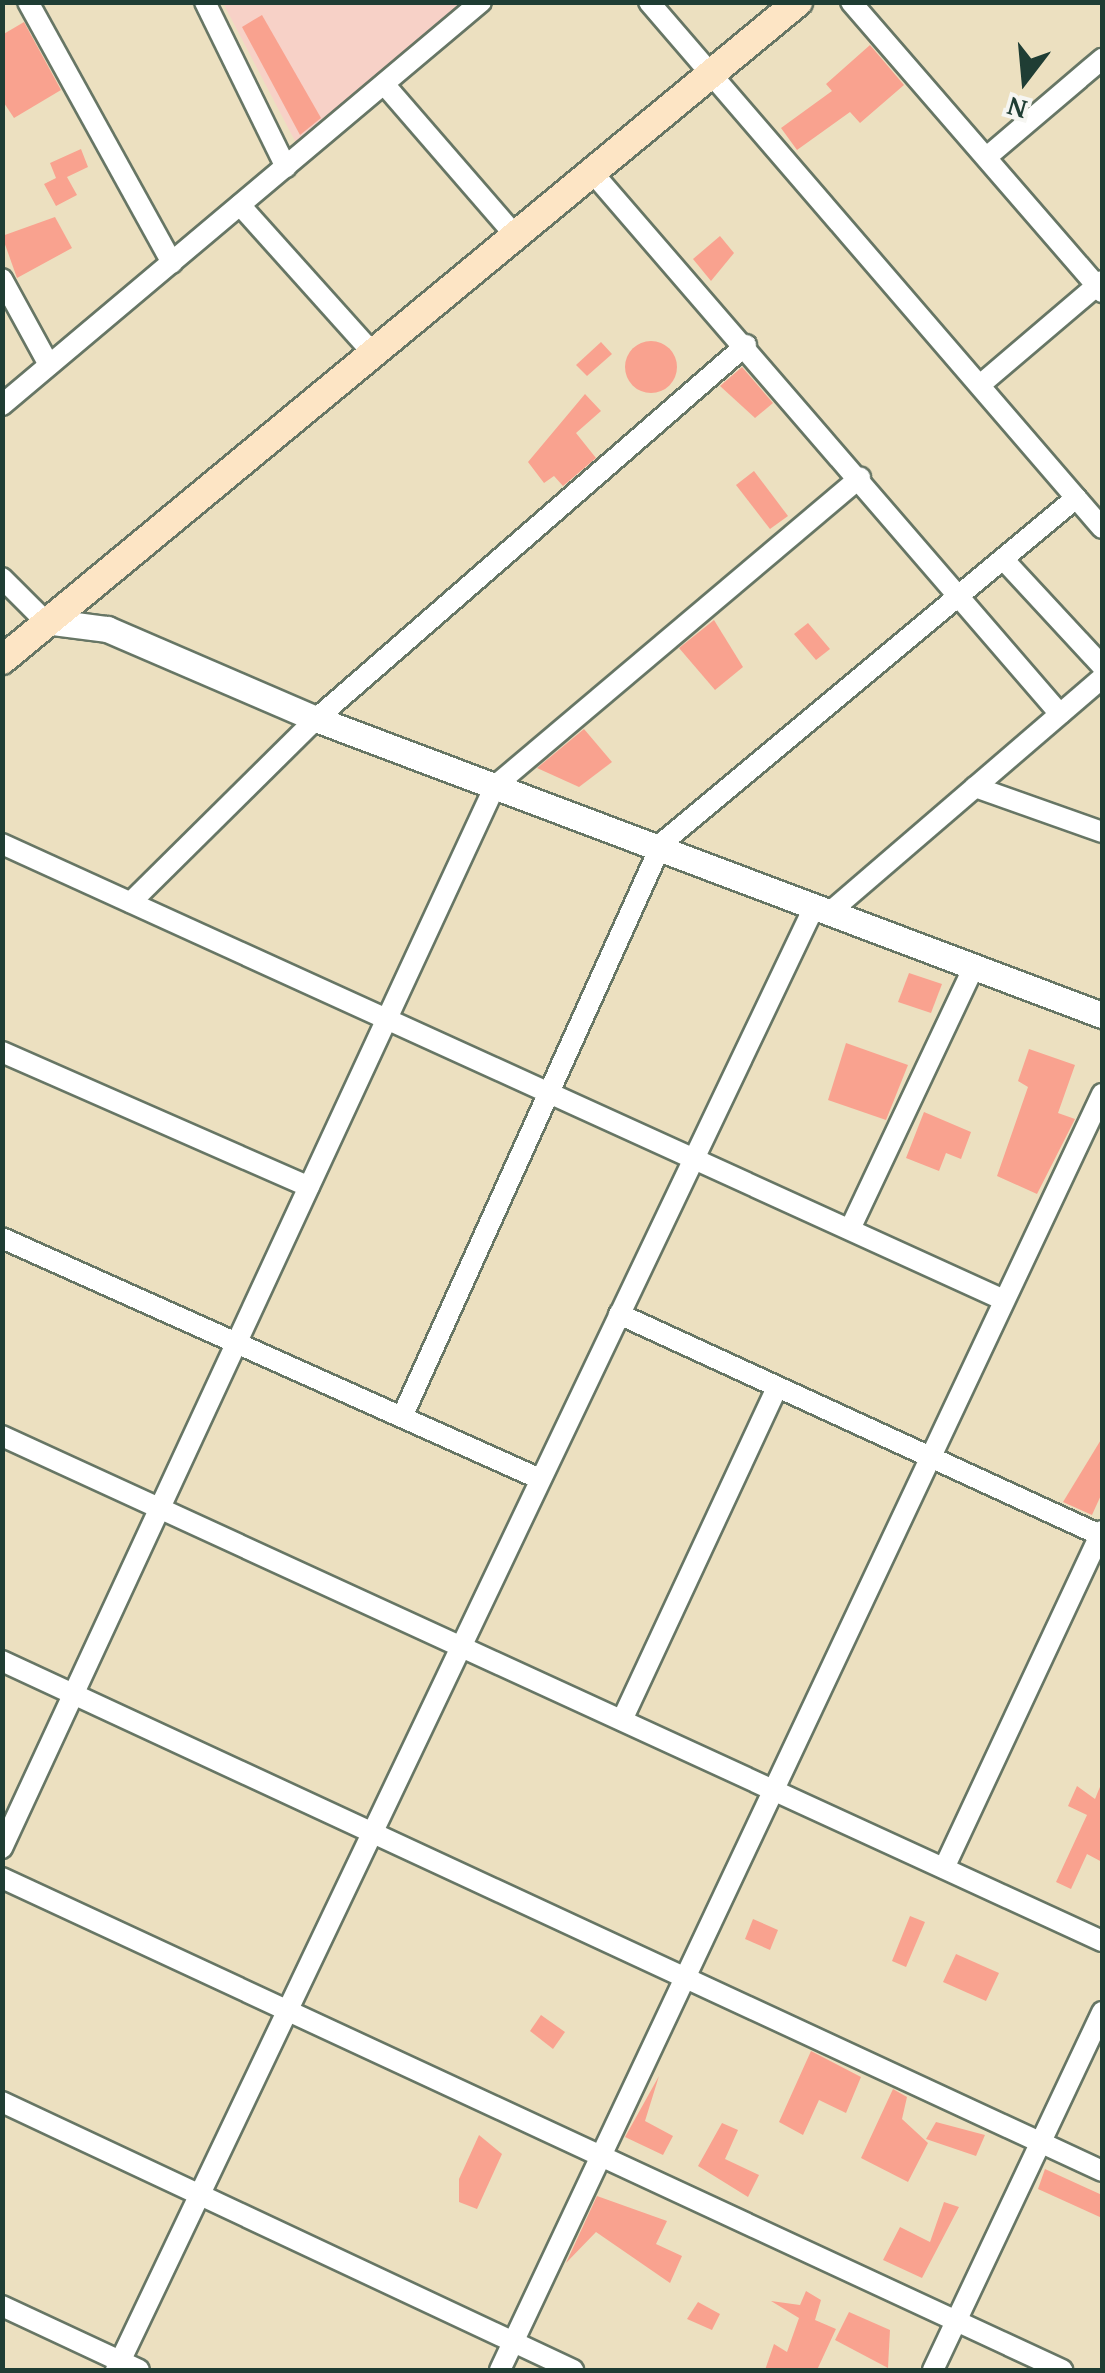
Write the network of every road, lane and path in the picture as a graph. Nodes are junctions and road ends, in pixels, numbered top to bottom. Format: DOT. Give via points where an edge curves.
graph roads {
  1 [pos="28,2"];
  2 [pos="204,2"];
  3 [pos="481,2"];
  4 [pos="649,2"];
  5 [pos="798,2"];
  6 [pos="852,2"];
  7 [pos="1102,59"];
  8 [pos="708,77"];
  9 [pos="384,84"];
  10 [pos="988,156"];
  11 [pos="286,167"];
  12 [pos="592,172"];
  13 [pos="240,205"];
  14 [pos="515,235"];
  15 [pos="172,263"];
  16 [pos="2,279"];
  17 [pos="1101,286"];
  18 [pos="746,345"];
  19 [pos="372,352"];
  20 [pos="49,366"];
  21 [pos="980,385"];
  22 [pos="2,404"];
  23 [pos="860,478"];
  24 [pos="1076,498"];
  25 [pos="1102,528"];
  26 [pos="1003,559"];
  27 [pos="2,578"];
  28 [pos="958,596"];
  29 [pos="45,621"];
  30 [pos="2,660"];
  31 [pos="1102,666"];
  32 [pos="1102,678"];
  33 [pos="1060,714"];
  34 [pos="316,719"];
  35 [pos="496,786"];
  36 [pos="975,787"];
  37 [pos="1102,832"];
  38 [pos="662,843"];
  39 [pos="2,844"];
  40 [pos="131,902"];
  41 [pos="822,909"];
  42 [pos="974,968"];
  43 [pos="1102,1014"];
  44 [pos="386,1018"];
  45 [pos="2,1052"];
  46 [pos="552,1094"];
  47 [pos="1102,1094"];
  48 [pos="693,1158"];
  49 [pos="309,1187"];
  50 [pos="850,1230"];
  51 [pos="2,1238"];
  52 [pos="1004,1300"];
  53 [pos="619,1314"];
  54 [pos="236,1343"];
  55 [pos="777,1387"];
  56 [pos="402,1417"];
  57 [pos="2,1436"];
  58 [pos="930,1457"];
  59 [pos="540,1479"];
  60 [pos="160,1508"];
  61 [pos="1102,1534"];
  62 [pos="460,1646"];
  63 [pos="2,1660"];
  64 [pos="74,1694"];
  65 [pos="622,1720"];
  66 [pos="773,1790"];
  67 [pos="372,1832"];
  68 [pos="2,1848"];
  69 [pos="944,1868"];
  70 [pos="2,1878"];
  71 [pos="1102,1941"];
  72 [pos="684,1977"];
  73 [pos="287,2010"];
  74 [pos="1102,2012"];
  75 [pos="2,2102"];
  76 [pos="1041,2143"];
  77 [pos="600,2156"];
  78 [pos="1102,2171"];
  79 [pos="201,2195"];
  80 [pos="2,2306"];
  81 [pos="956,2321"];
  82 [pos="513,2342"];
  83 [pos="125,2368"];
  84 [pos="500,2370"];
  85 [pos="573,2370"];
  86 [pos="933,2370"];
  87 [pos="1062,2370"];
  1 -- 15 [label="street"];
  2 -- 11 [label="street"];
  3 -- 9 [label="street"];
  4 -- 8 [label="street"];
  5 -- 8 [label="main road"];
  6 -- 10 [label="street"];
  7 -- 10 [label="street"];
  8 -- 12 [label="main road"];
  8 -- 21 [label="street"];
  9 -- 11 [label="street"];
  9 -- 14 [label="street"];
  10 -- 17 [label="street"];
  11 -- 13 [label="street"];
  12 -- 14 [label="main road"];
  12 -- 18 [label="street"];
  13 -- 15 [label="street"];
  13 -- 19 [label="street"];
  14 -- 19 [label="main road"];
  15 -- 20 [label="street"];
  16 -- 20 [label="street"];
  17 -- 21 [label="street"];
  18 -- 23 [label="street"];
  18 -- 34 [label="street"];
  19 -- 29 [label="main road"];
  20 -- 22 [label="street"];
  21 -- 24 [label="street"];
  23 -- 28 [label="street"];
  23 -- 35 [label="street"];
  24 -- 25 [label="street"];
  24 -- 26 [label="street"];
  26 -- 28 [label="street"];
  26 -- 31 [label="street"];
  27 -- 29 [label="street"];
  28 -- 33 [label="street"];
  28 -- 38 [label="street"];
  29 -- 30 [label="main road"];
  29 -- 34 [label="street" via="107,629"];
  32 -- 33 [label="street"];
  33 -- 36 [label="street"];
  34 -- 35 [label="street"];
  34 -- 40 [label="street"];
  35 -- 38 [label="street"];
  35 -- 44 [label="street"];
  36 -- 37 [label="street"];
  36 -- 41 [label="street"];
  38 -- 41 [label="street"];
  38 -- 46 [label="street"];
  39 -- 40 [label="street"];
  40 -- 44 [label="street"];
  41 -- 42 [label="street"];
  41 -- 48 [label="street"];
  42 -- 43 [label="street"];
  42 -- 50 [label="street"];
  44 -- 46 [label="street"];
  44 -- 49 [label="street"];
  45 -- 49 [label="street"];
  46 -- 48 [label="street"];
  46 -- 56 [label="street"];
  47 -- 52 [label="street"];
  48 -- 50 [label="street"];
  48 -- 53 [label="street"];
  49 -- 54 [label="street"];
  50 -- 52 [label="street"];
  51 -- 54 [label="street"];
  52 -- 58 [label="street"];
  53 -- 55 [label="street"];
  53 -- 59 [label="street"];
  54 -- 56 [label="street"];
  54 -- 60 [label="street"];
  55 -- 58 [label="street"];
  55 -- 65 [label="street"];
  56 -- 59 [label="street"];
  57 -- 60 [label="street"];
  58 -- 61 [label="street"];
  58 -- 66 [label="street"];
  59 -- 62 [label="street"];
  60 -- 62 [label="street"];
  60 -- 64 [label="street"];
  61 -- 69 [label="street"];
  62 -- 65 [label="street"];
  62 -- 67 [label="street"];
  63 -- 64 [label="street"];
  64 -- 67 [label="street"];
  64 -- 68 [label="street"];
  65 -- 66 [label="street"];
  66 -- 69 [label="street"];
  66 -- 72 [label="street"];
  67 -- 72 [label="street"];
  67 -- 73 [label="street"];
  69 -- 71 [label="street"];
  70 -- 73 [label="street"];
  72 -- 76 [label="street"];
  72 -- 77 [label="street"];
  73 -- 77 [label="street"];
  73 -- 79 [label="street"];
  74 -- 76 [label="street"];
  75 -- 79 [label="street"];
  76 -- 78 [label="street"];
  76 -- 81 [label="street"];
  77 -- 81 [label="street"];
  77 -- 82 [label="street"];
  79 -- 82 [label="street"];
  79 -- 83 [label="street"];
  80 -- 83 [label="street"];
  81 -- 86 [label="street"];
  81 -- 87 [label="street"];
  82 -- 84 [label="street"];
  82 -- 85 [label="street"];
}
